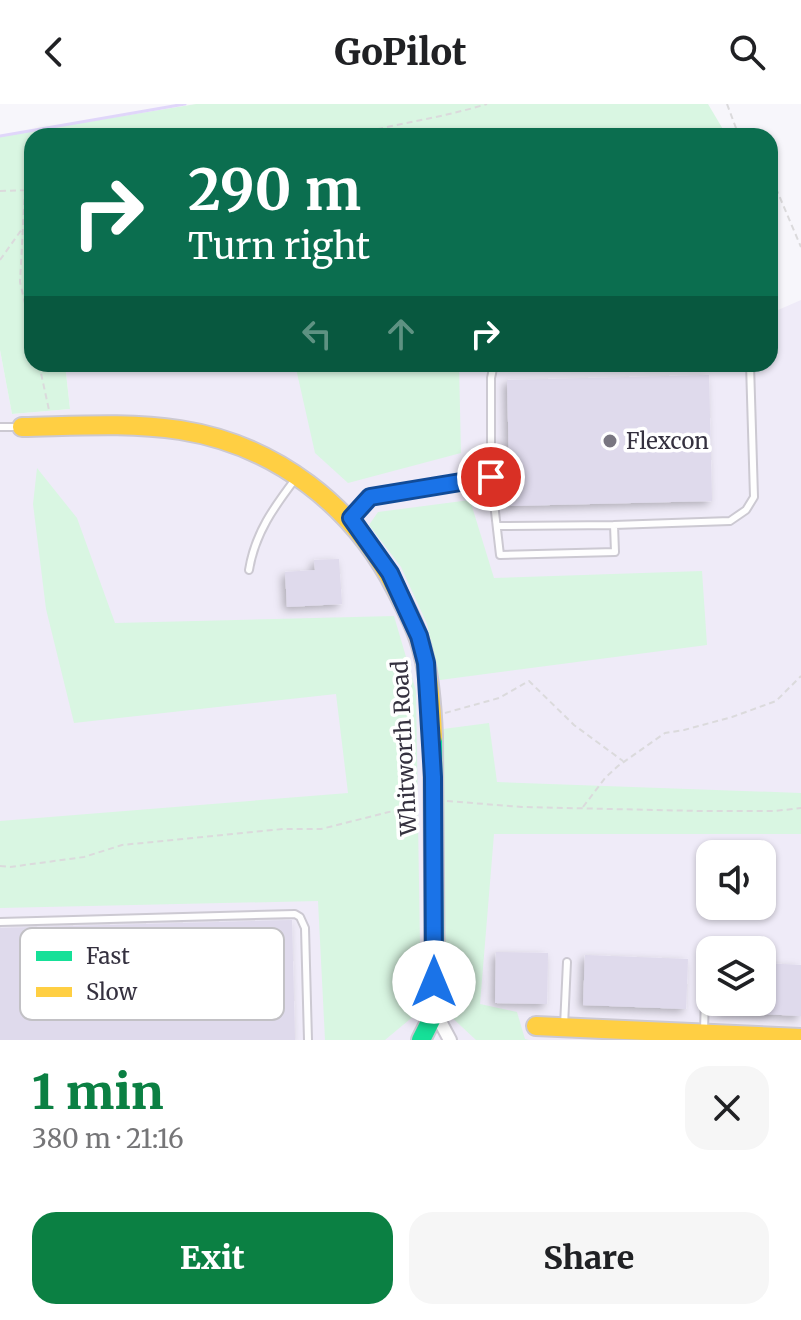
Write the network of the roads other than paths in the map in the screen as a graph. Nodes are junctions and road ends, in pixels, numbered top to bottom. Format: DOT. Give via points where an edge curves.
graph roads {
  1 [pos="492,372"];
  2 [pos="750,372"];
  3 [pos="0,427"];
  4 [pos="22,427"];
  5 [pos="298,475"];
  6 [pos="491,477"];
  7 [pos="351,518"];
  8 [pos="614,525"];
  9 [pos="498,526"];
  10 [pos="249,570"];
  11 [pos="0,922"];
  12 [pos="567,962"];
  13 [pos="435,1012"];
  14 [pos="704,1016"];
  15 [pos="536,1026"];
  16 [pos="564,1028"];
  17 [pos="704,1033"];
  18 [pos="789,1038"];
  19 [pos="308,1040"];
  20 [pos="421,1040"];
  21 [pos="450,1040"];
  1 -- 6 [label="lane"];
  2 -- 8 [label="lane" via="754,497 746,510 730,521"];
  3 -- 4 [label="lane"];
  4 -- 5 [label="street, Whitworth Road" via="138,427 202,434 266,456"];
  5 -- 7 [label="street, Whitworth Road"];
  5 -- 10 [label="lane" via="266,518"];
  6 -- 7 [label="lane" via="370,497"];
  6 -- 9 [label="lane"];
  7 -- 13 [label="street, Whitworth Road" via="390,573 426,663"];
  8 -- 9 [label="lane"];
  8 -- 9 [label="lane" via="615,552 500,555"];
  11 -- 19 [label="lane" via="295,914 305,928"];
  12 -- 16 [label="lane"];
  13 -- 20 [label="street, Whitworth Road"];
  13 -- 21 [label="street, Whitworth Road"];
  14 -- 17 [label="lane"];
  15 -- 16 [label="street"];
  16 -- 17 [label="street"];
  17 -- 18 [label="street"];
}
